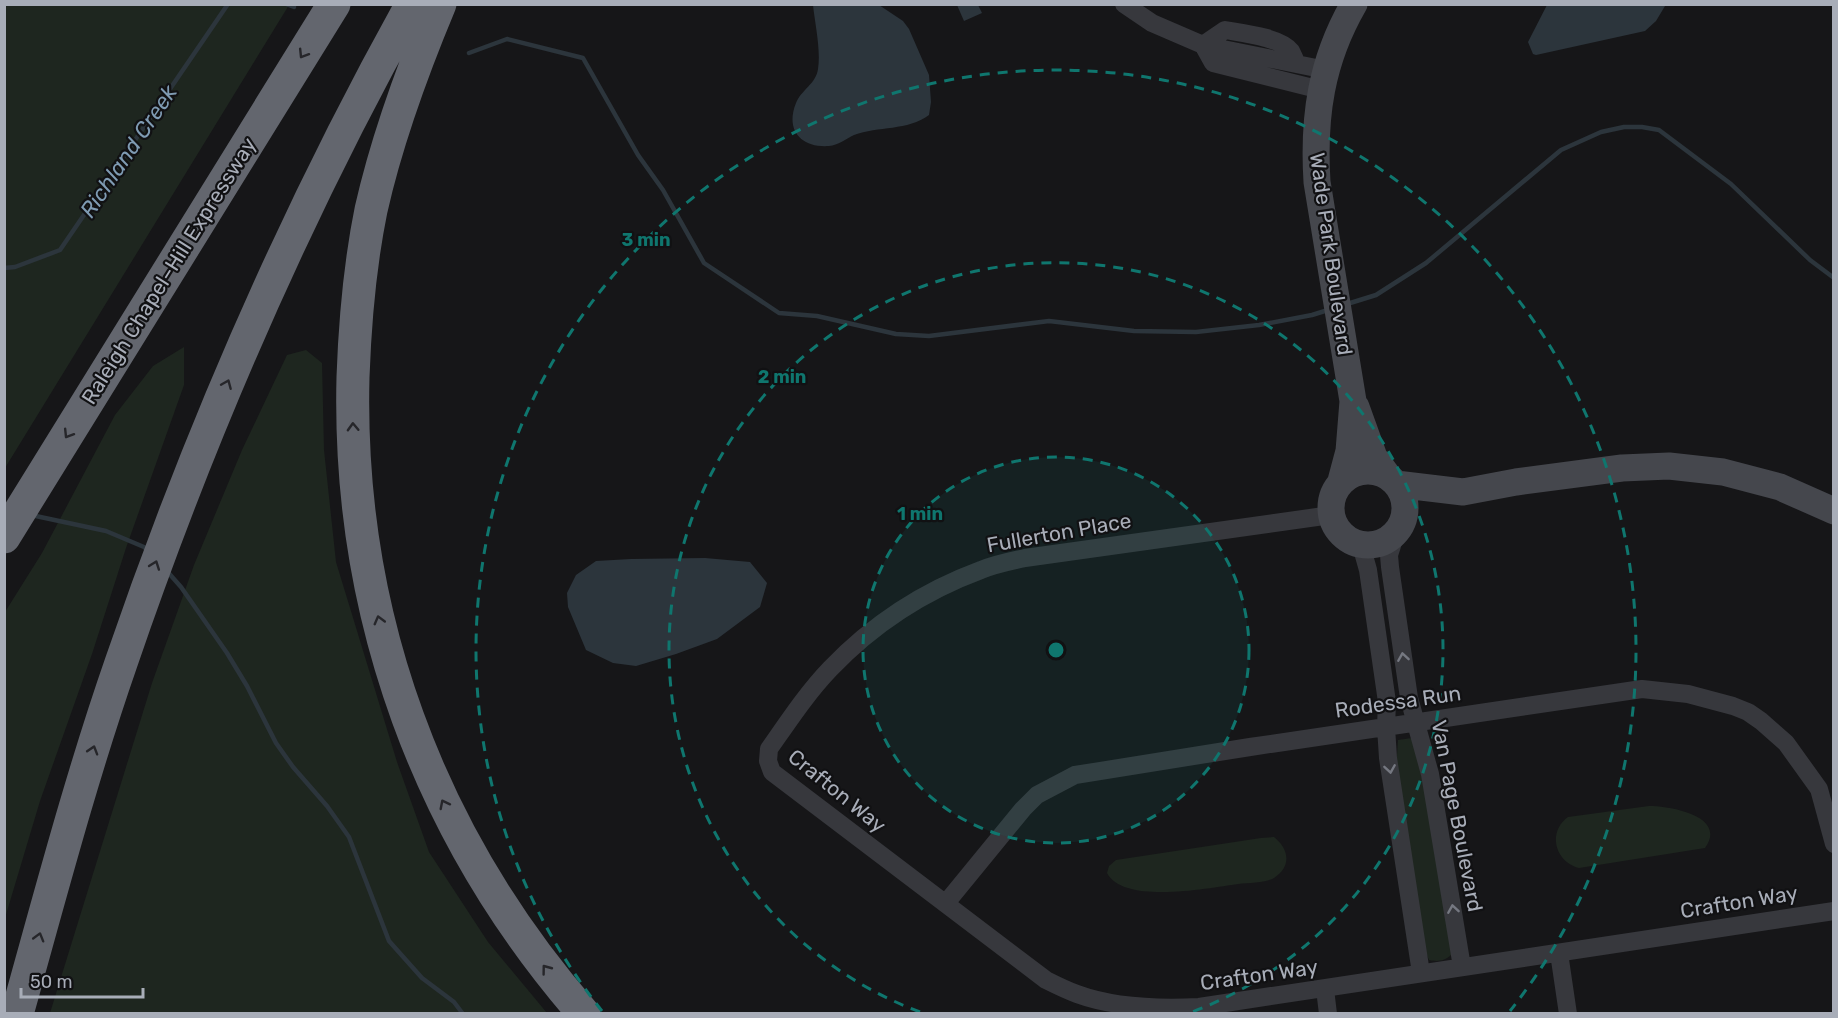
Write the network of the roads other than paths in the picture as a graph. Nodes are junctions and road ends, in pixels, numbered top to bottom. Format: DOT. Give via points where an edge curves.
graph roads {
  1 [pos="334,4"];
  2 [pos="412,4"];
  3 [pos="440,4"];
  4 [pos="1124,4"];
  5 [pos="1354,4"];
  6 [pos="1267,39"];
  7 [pos="1203,45"];
  8 [pos="1298,64"];
  9 [pos="1261,67"];
  10 [pos="1323,80"];
  11 [pos="1353,402"];
  12 [pos="1392,480"];
  13 [pos="1341,481"];
  14 [pos="1462,492"];
  15 [pos="1833,510"];
  16 [pos="1331,514"];
  17 [pos="1400,525"];
  18 [pos="4,537"];
  19 [pos="1361,545"];
  20 [pos="1417,722"];
  21 [pos="1386,726"];
  22 [pos="768,761"];
  23 [pos="1833,844"];
  24 [pos="946,903"];
  25 [pos="1833,910"];
  26 [pos="1559,953"];
  27 [pos="1462,967"];
  28 [pos="1421,973"];
  29 [pos="1325,989"];
  30 [pos="17,1014"];
  31 [pos="584,1014"];
  32 [pos="1329,1014"];
  33 [pos="1568,1014"];
  1 -- 18 [label="highway, Raleigh Chapel–Hill Expressway, one-way"];
  30 -- 2 [label="highway, one-way" via="77,800 164,542 264,298"];
  31 -- 3 [label="highway, one-way" via="510,918 441,798 413,734 393,672 363,545 353,410 360,278 371,210 390,139 412,70"];
  4 -- 7 [label="street" via="1152,23"];
  5 -- 10 [label="street, Wade Park Boulevard" via="1330,54"];
  6 -- 7 [label="street" via="1225,30"];
  6 -- 8 [label="street" via="1282,43"];
  6 -- 9 [label="street"];
  7 -- 9 [label="street" via="1213,63"];
  8 -- 9 [label="street"];
  8 -- 10 [label="street"];
  9 -- 10 [label="street"];
  10 -- 11 [label="street, Wade Park Boulevard" via="1315,153 1317,182"];
  11 -- 12 [label="street, Wade Park Boulevard" via="1374,457"];
  11 -- 13 [label="street, Wade Park Boulevard" via="1349,451"];
  12 -- 13 [label="street" via="1376,471 1364,470"];
  12 -- 14 [label="street"];
  12 -- 17 [label="street" via="1405,505"];
  13 -- 16 [label="street" via="1334,491"];
  14 -- 15 [label="street" via="1622,468 1669,466 1723,472 1780,487"];
  14 -- 17 [label="street" via="1420,509"];
  16 -- 19 [label="street" via="1341,534"];
  16 -- 22 [label="street, Fullerton Place" via="1025,558 954,581 898,611 829,669 769,749"];
  17 -- 19 [label="street" via="1381,543"];
  20 -- 17 [label="street, Van Page Boulevard, one-way" via="1409,698 1389,567 1389,555"];
  19 -- 21 [label="street" via="1369,573 1387,702"];
  20 -- 21 [label="street, Rodessa Run"];
  20 -- 23 [label="street, Rodessa Run" via="1642,690 1688,694 1733,706 1761,721 1802,764 1819,789"];
  27 -- 20 [label="street, Van Page Boulevard, one-way" via="1430,774"];
  21 -- 24 [label="street, Rodessa Run" via="1075,775 1037,795"];
  21 -- 28 [label="street, one-way"];
  22 -- 24 [label="street, Crafton Way" via="772,772"];
  24 -- 29 [label="street, Crafton Way" via="1046,980 1078,994 1161,1009"];
  25 -- 26 [label="street, Crafton Way"];
  26 -- 27 [label="street, Crafton Way"];
  26 -- 33 [label="street"];
  27 -- 28 [label="street, Crafton Way"];
  28 -- 29 [label="street, Crafton Way"];
  29 -- 32 [label="street"];
}
